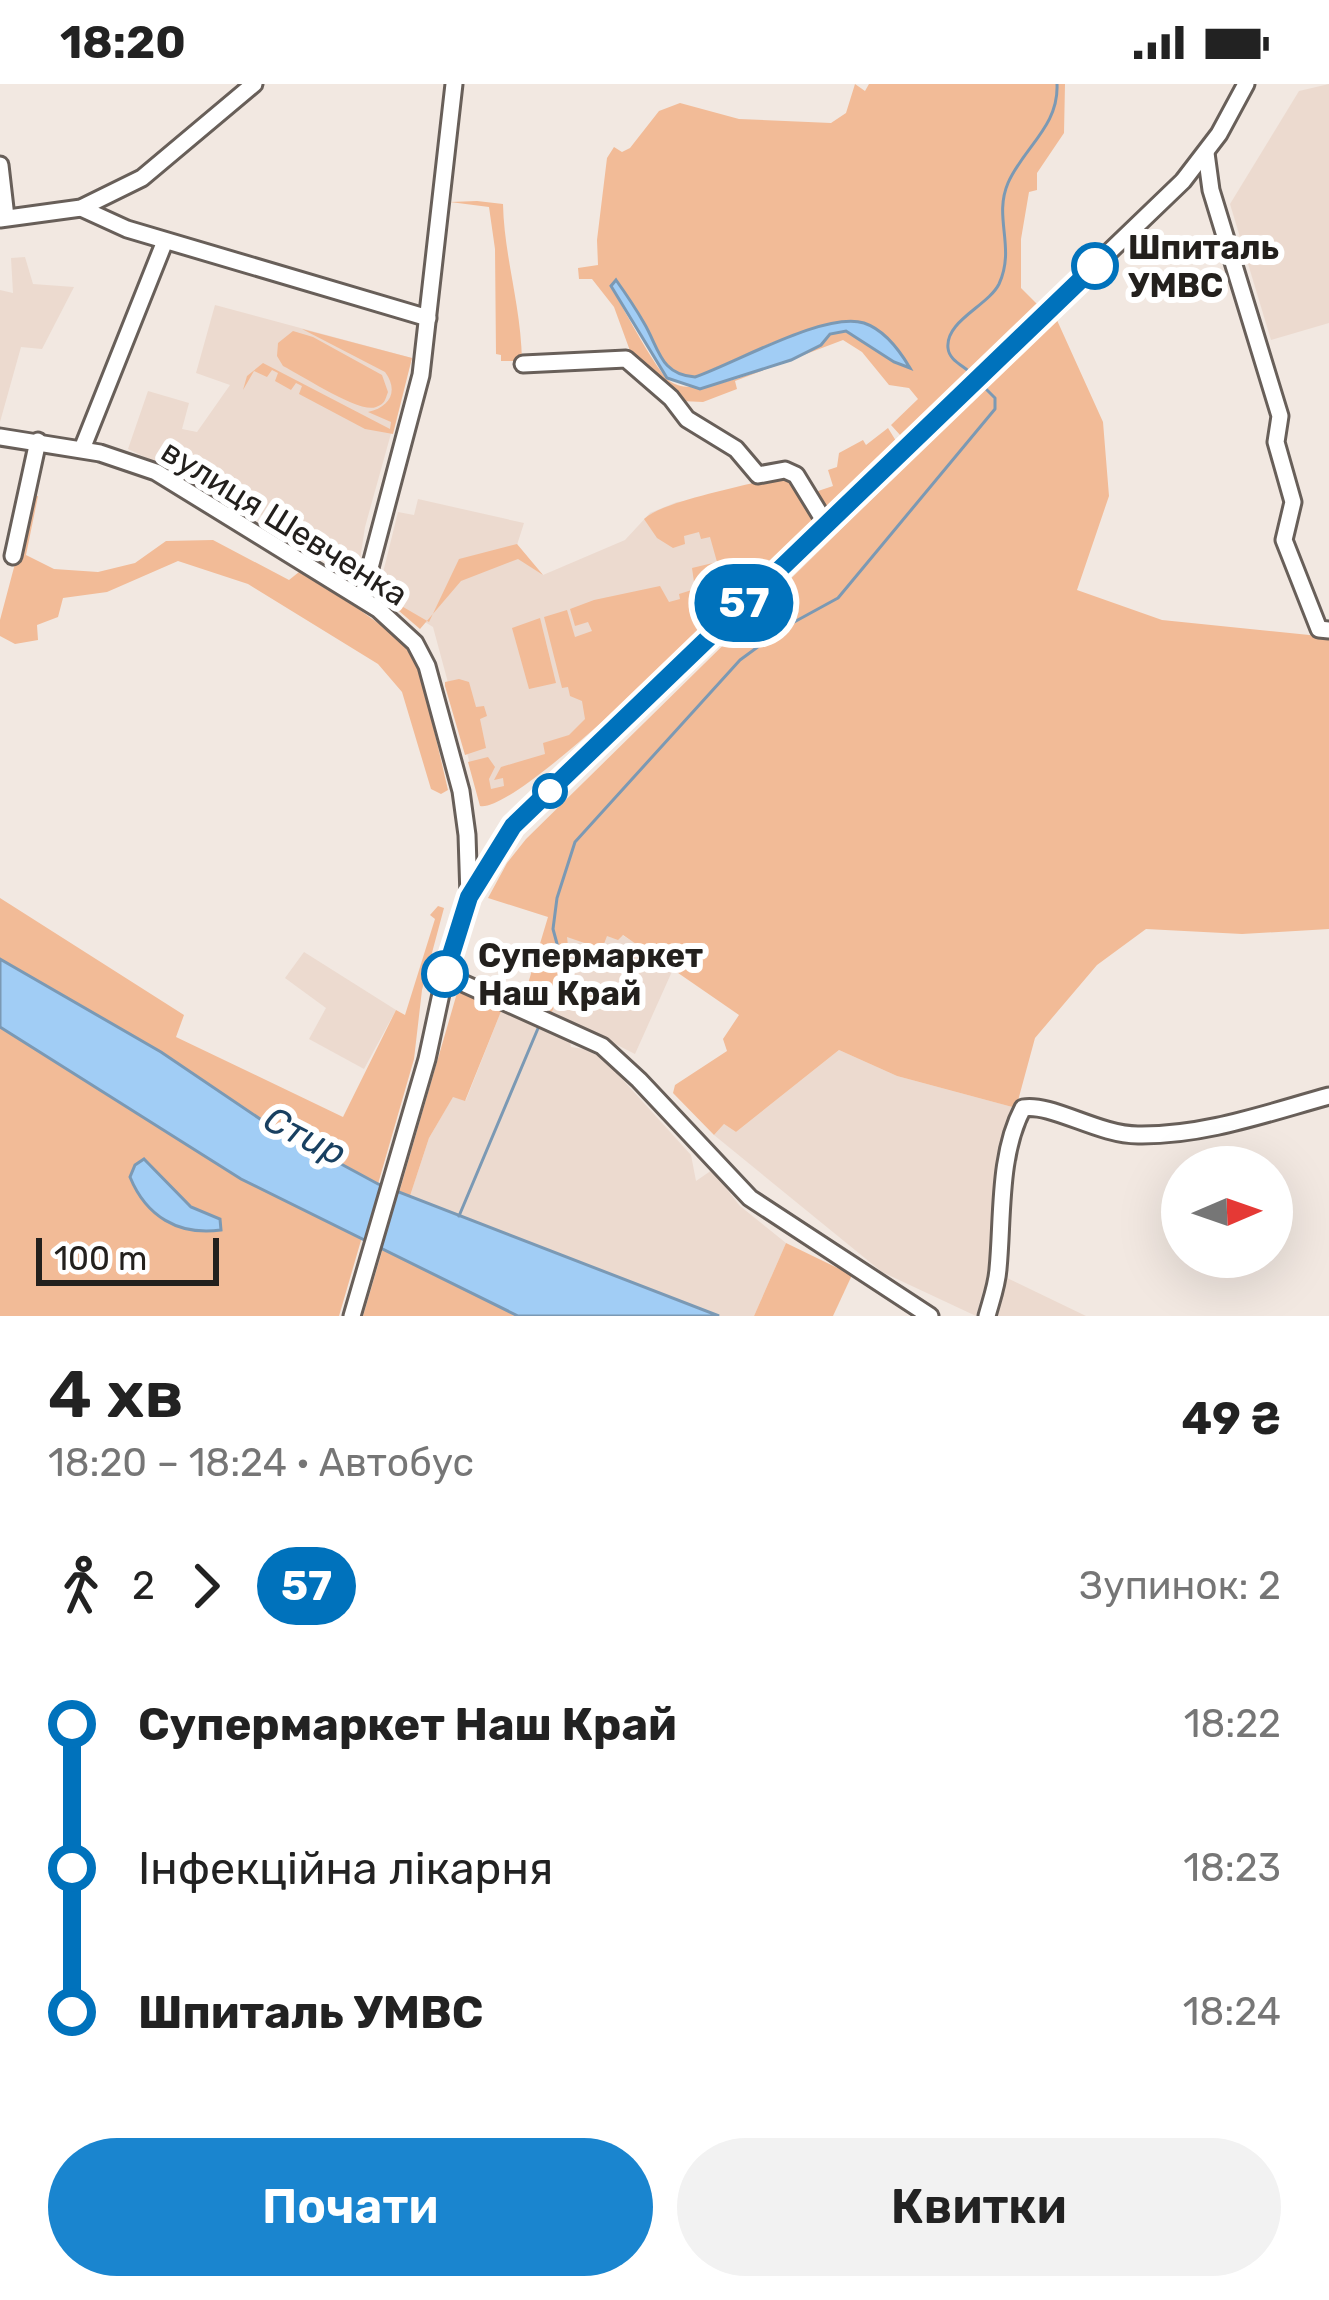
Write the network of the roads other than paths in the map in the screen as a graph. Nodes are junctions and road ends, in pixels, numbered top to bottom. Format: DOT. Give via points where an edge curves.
graph roads {
  1 [pos="254,84"];
  2 [pos="454,84"];
  3 [pos="1246,84"];
  4 [pos="1206,153"];
  5 [pos="0,165"];
  6 [pos="81,208"];
  7 [pos="3,218"];
  8 [pos="165,241"];
  9 [pos="428,319"];
  10 [pos="523,364"];
  11 [pos="0,436"];
  12 [pos="38,441"];
  13 [pos="82,449"];
  14 [pos="826,524"];
  15 [pos="13,556"];
  16 [pos="362,598"];
  17 [pos="1329,630"];
  18 [pos="469,897"];
  19 [pos="445,974"];
  20 [pos="1329,1096"];
  21 [pos="352,1316"];
  22 [pos="930,1316"];
  23 [pos="987,1316"];
  1 -- 6 [label="street" via="142,178"];
  2 -- 9 [label="street"];
  3 -- 4 [label="street"];
  4 -- 14 [label="street"];
  4 -- 17 [label="street" via="1280,416 1276,442 1293,502 1284,540 1319,629"];
  5 -- 7 [label="street"];
  6 -- 7 [label="street"];
  6 -- 8 [label="street"];
  8 -- 9 [label="street"];
  8 -- 13 [label="street"];
  9 -- 16 [label="street" via="422,375"];
  10 -- 14 [label="street" via="626,359 758,475 796,475"];
  11 -- 12 [label="street, вулиця Шевченка"];
  12 -- 13 [label="street, вулиця Шевченка"];
  12 -- 15 [label="street"];
  13 -- 16 [label="street, вулиця Шевченка" via="156,472"];
  14 -- 18 [label="street" via="513,826"];
  16 -- 18 [label="street, вулиця Шевченка" via="409,637 427,666 465,810"];
  18 -- 19 [label="street, вулиця Шевченка"];
  19 -- 21 [label="street, вулиця Шевченка"];
  19 -- 22 [label="street" via="602,1046 750,1198"];
  20 -- 23 [label="street" via="1218,1127 1139,1135 1023,1108"];
}
